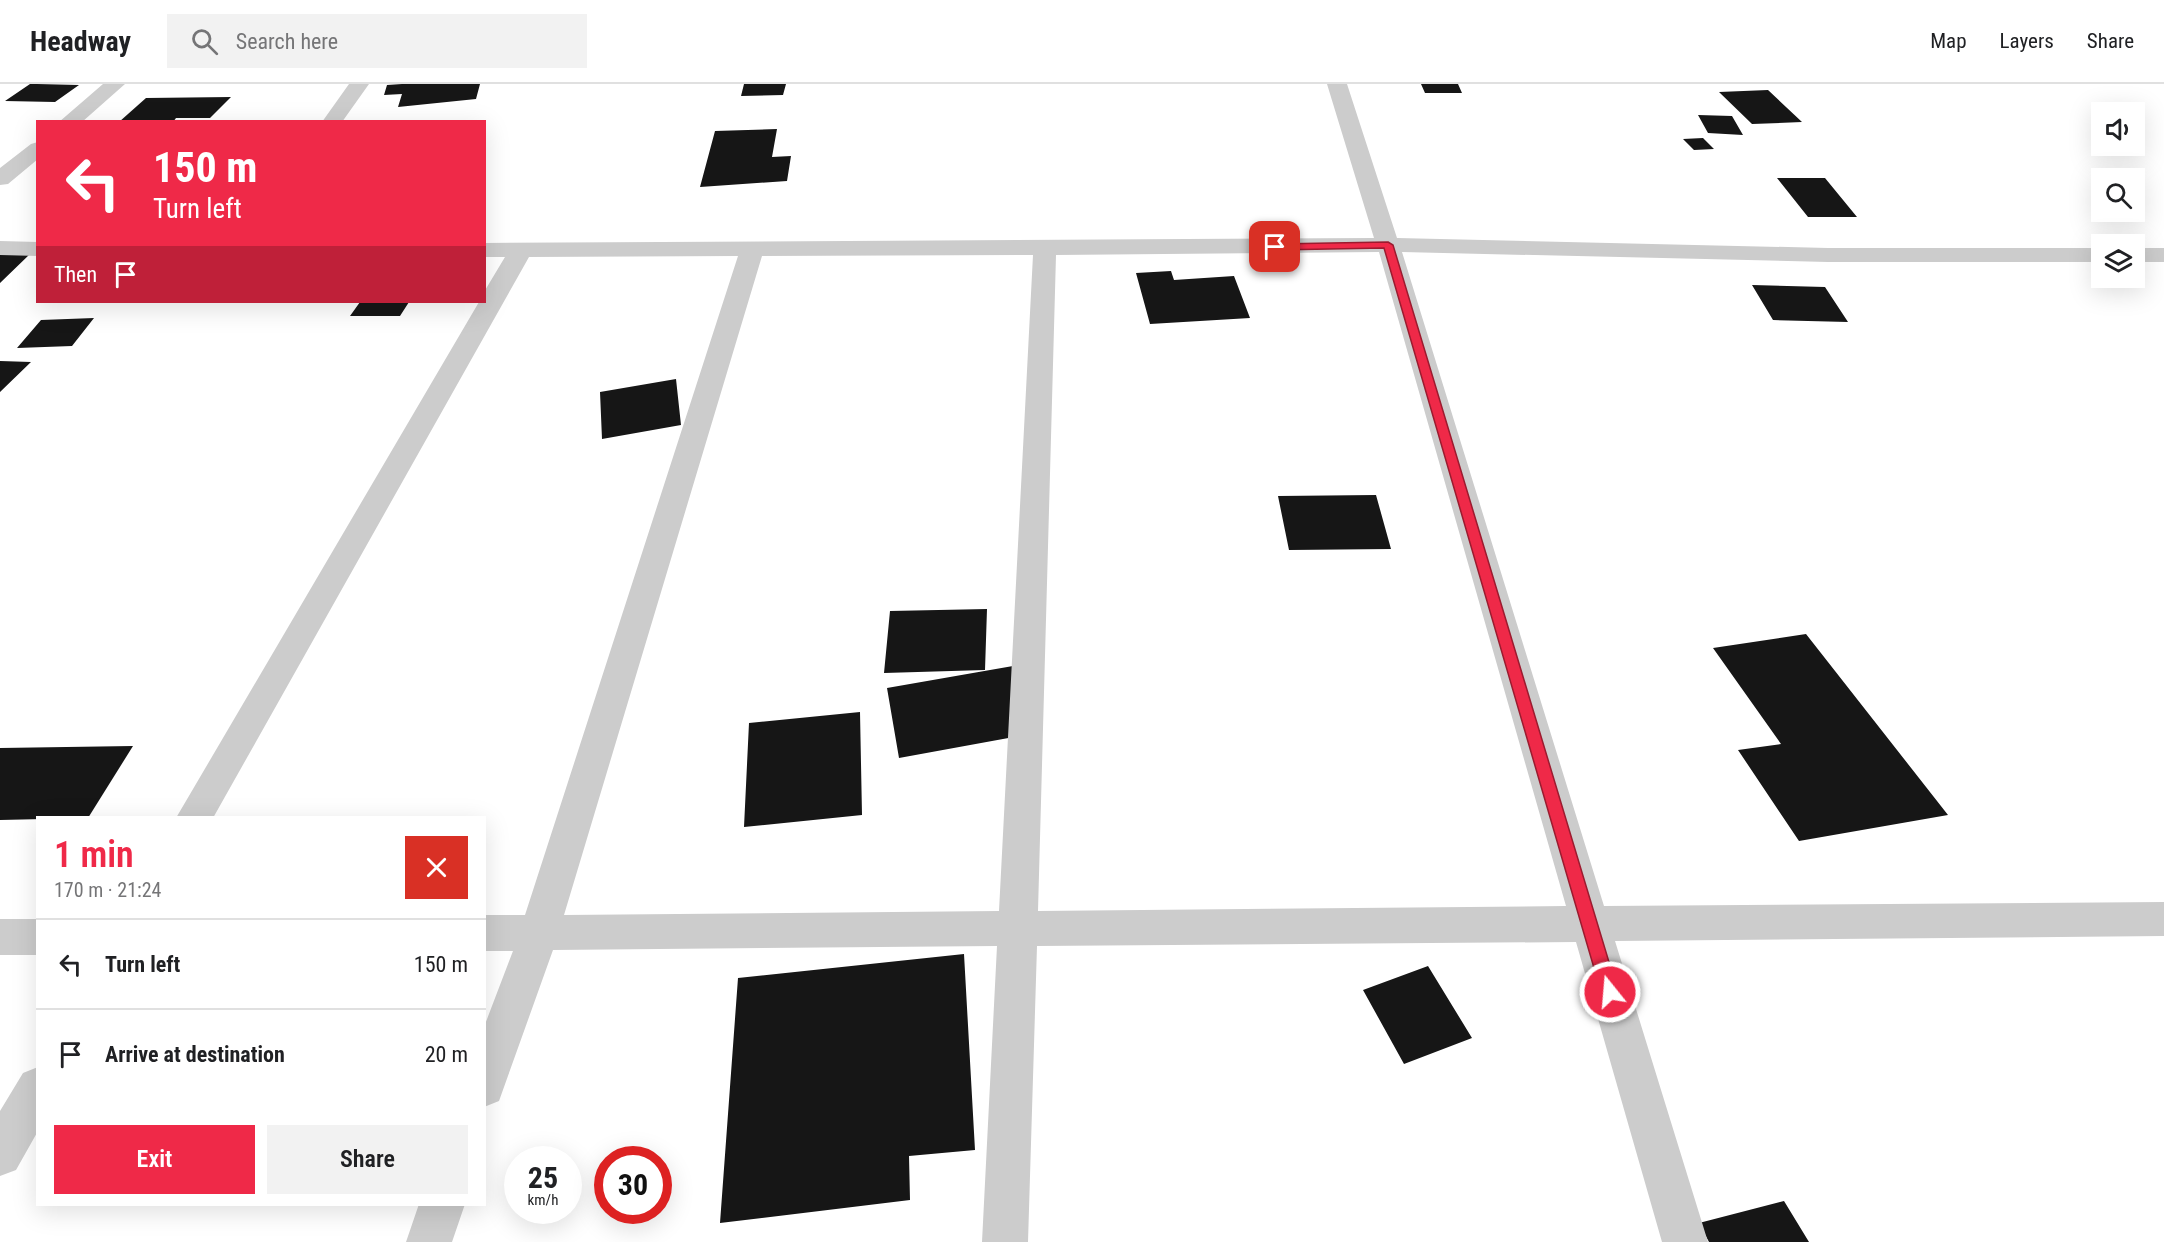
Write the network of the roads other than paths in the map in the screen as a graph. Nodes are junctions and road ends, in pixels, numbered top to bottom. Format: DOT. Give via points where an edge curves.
graph roads {
  1 [pos="115,84"];
  2 [pos="359,84"];
  3 [pos="1337,84"];
  4 [pos="71,120"];
  5 [pos="333,120"];
  6 [pos="36,150"];
  7 [pos="0,179"];
  8 [pos="1388,245"];
  9 [pos="0,248"];
  10 [pos="36,249"];
  11 [pos="1045,249"];
  12 [pos="486,250"];
  13 [pos="521,250"];
  14 [pos="752,250"];
  15 [pos="2091,255"];
  16 [pos="2145,255"];
  17 [pos="2164,255"];
  18 [pos="195,816"];
  19 [pos="2164,919"];
  20 [pos="1590,924"];
  21 [pos="1018,928"];
  22 [pos="486,933"];
  23 [pos="539,933"];
  24 [pos="0,937"];
  25 [pos="36,937"];
  26 [pos="486,1080"];
  27 [pos="36,1091"];
  28 [pos="0,1154"];
  29 [pos="441,1206"];
  30 [pos="429,1242"];
  31 [pos="1005,1242"];
  32 [pos="1685,1242"];
  1 -- 4 [label="street"];
  2 -- 5 [label="street"];
  3 -- 8 [label="street"];
  6 -- 7 [label="street"];
  8 -- 11 [label="street"];
  8 -- 15 [label="street" via="1828,255"];
  8 -- 20 [label="street"];
  9 -- 10 [label="street"];
  11 -- 14 [label="street"];
  11 -- 21 [label="street"];
  12 -- 13 [label="street"];
  13 -- 14 [label="street"];
  13 -- 18 [label="street"];
  14 -- 23 [label="street"];
  16 -- 17 [label="street"];
  19 -- 20 [label="street"];
  20 -- 21 [label="street"];
  20 -- 32 [label="street"];
  21 -- 23 [label="street"];
  21 -- 31 [label="street"];
  22 -- 23 [label="street"];
  23 -- 26 [label="street"];
  24 -- 25 [label="street"];
  27 -- 28 [label="street"];
  29 -- 30 [label="street"];
}
